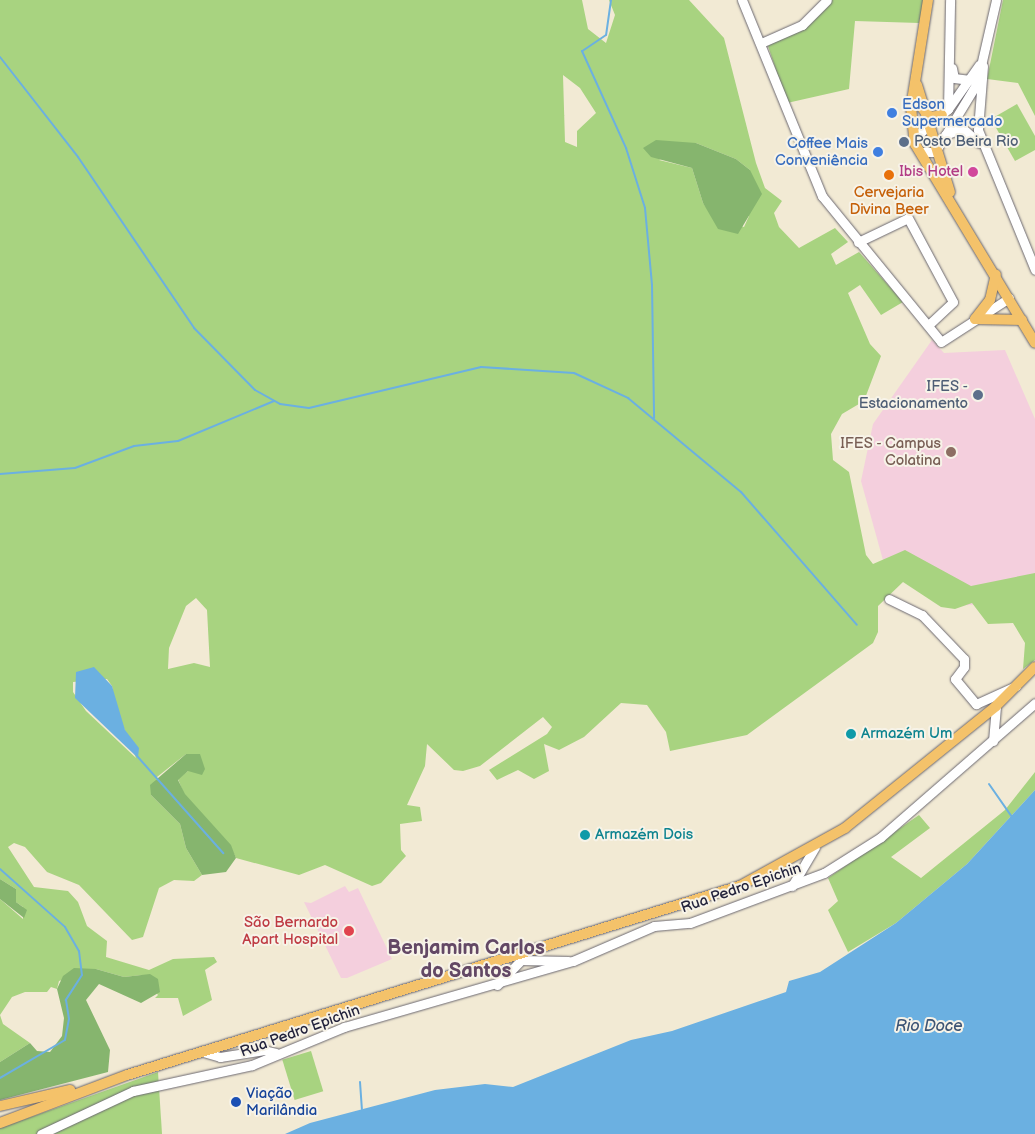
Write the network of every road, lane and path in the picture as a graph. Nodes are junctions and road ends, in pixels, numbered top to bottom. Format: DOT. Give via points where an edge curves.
graph roads {
  1 [pos="744,0"];
  2 [pos="827,0"];
  3 [pos="928,0"];
  4 [pos="950,0"];
  5 [pos="996,0"];
  6 [pos="761,42"];
  7 [pos="986,49"];
  8 [pos="950,62"];
  9 [pos="983,66"];
  10 [pos="915,71"];
  11 [pos="970,80"];
  12 [pos="920,105"];
  13 [pos="945,112"];
  14 [pos="928,127"];
  15 [pos="945,135"];
  16 [pos="913,138"];
  17 [pos="937,147"];
  18 [pos="920,152"];
  19 [pos="986,154"];
  20 [pos="958,213"];
  21 [pos="858,242"];
  22 [pos="1035,270"];
  23 [pos="996,275"];
  24 [pos="1009,298"];
  25 [pos="975,319"];
  26 [pos="1022,320"];
  27 [pos="928,326"];
  28 [pos="1035,343"];
  29 [pos="889,599"];
  30 [pos="1035,667"];
  31 [pos="1016,686"];
  32 [pos="1035,703"];
  33 [pos="996,706"];
  34 [pos="993,741"];
  35 [pos="816,847"];
  36 [pos="792,886"];
  37 [pos="520,957"];
  38 [pos="573,961"];
  39 [pos="497,985"];
  40 [pos="203,1052"];
  41 [pos="276,1053"];
  42 [pos="127,1075"];
  43 [pos="0,1106"];
  44 [pos="0,1123"];
  45 [pos="41,1134"];
  1 -- 6 [label="street"];
  2 -- 6 [label="street" via="802,25"];
  3 -- 10 [label="main road"];
  4 -- 8 [label="street"];
  5 -- 7 [label="street"];
  6 -- 21 [label="street" via="822,196"];
  7 -- 9 [label="street"];
  7 -- 11 [label="street"];
  8 -- 11 [label="street" via="954,78"];
  8 -- 13 [label="street"];
  9 -- 15 [label="street"];
  9 -- 19 [label="street" via="977,118"];
  10 -- 12 [label="main road"];
  10 -- 16 [label="main road"];
  11 -- 13 [label="street"];
  12 -- 13 [label="main road" via="930,117"];
  12 -- 14 [label="main road"];
  13 -- 14 [label="street"];
  14 -- 16 [label="street"];
  14 -- 17 [label="main road"];
  15 -- 17 [label="street"];
  15 -- 19 [label="street" via="954,129 970,131"];
  16 -- 18 [label="main road"];
  17 -- 18 [label="street" via="932,153"];
  17 -- 20 [label="main road"];
  18 -- 20 [label="main road"];
  19 -- 22 [label="street"];
  20 -- 23 [label="main road"];
  21 -- 27 [label="street"];
  21 -- 27 [label="street" via="908,218 953,302 953,307"];
  23 -- 24 [label="main road"];
  23 -- 25 [label="main road" via="990,300"];
  24 -- 25 [label="street"];
  24 -- 26 [label="main road"];
  25 -- 26 [label="main road"];
  25 -- 27 [label="street" via="941,342"];
  26 -- 28 [label="main road"];
  29 -- 31 [label="street" via="922,615 964,659 964,667 955,679 976,704"];
  30 -- 31 [label="main road"];
  31 -- 33 [label="main road"];
  32 -- 34 [label="street, Rua Pedro Epichin"];
  33 -- 34 [label="street"];
  33 -- 35 [label="main road"];
  34 -- 36 [label="street, Rua Pedro Epichin" via="881,837 824,873"];
  35 -- 36 [label="street"];
  35 -- 37 [label="main road" via="723,892"];
  36 -- 38 [label="street, Rua Pedro Epichin" via="690,923 654,926"];
  37 -- 38 [label="street"];
  37 -- 39 [label="street"];
  37 -- 40 [label="main road"];
  38 -- 39 [label="street, Rua Pedro Epichin"];
  39 -- 41 [label="street, Rua Pedro Epichin" via="344,1027"];
  40 -- 41 [label="street" via="220,1057 264,1050"];
  40 -- 42 [label="main road"];
  41 -- 45 [label="street, Rua Pedro Epichin" via="212,1076 133,1091"];
  42 -- 43 [label="main road"];
  42 -- 44 [label="main road"];
}
